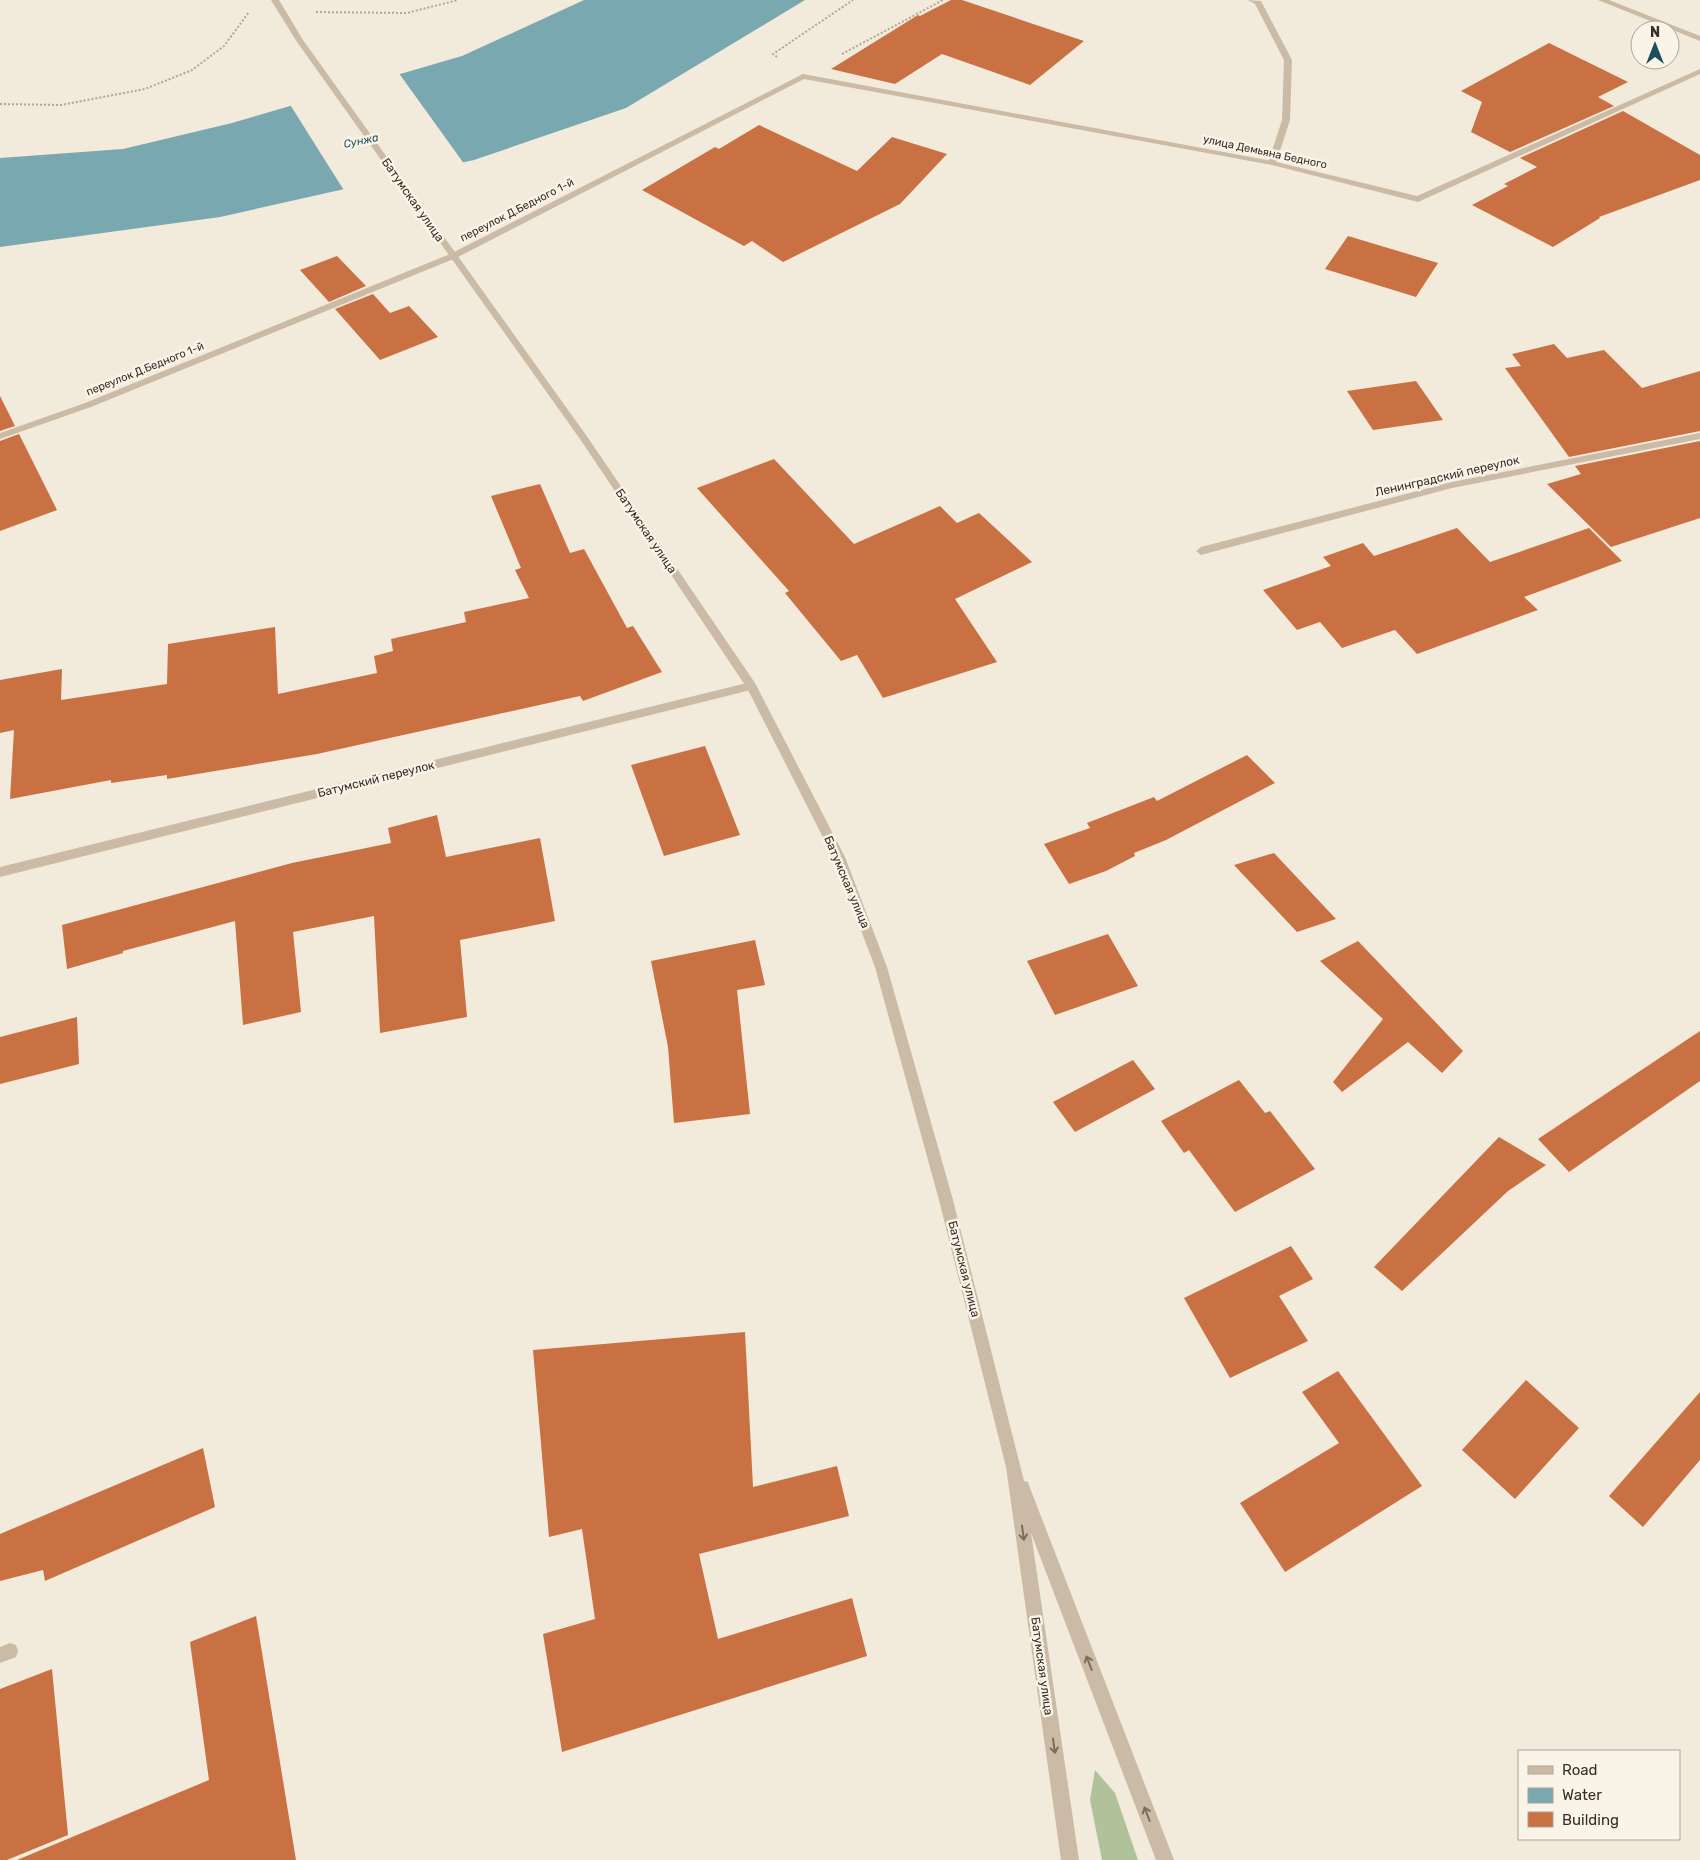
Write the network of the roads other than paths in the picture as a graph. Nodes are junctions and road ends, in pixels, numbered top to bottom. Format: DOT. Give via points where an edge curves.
graph roads {
  1 [pos="275,0"];
  2 [pos="1252,0"];
  3 [pos="1602,0"];
  4 [pos="1700,38"];
  5 [pos="1700,72"];
  6 [pos="803,76"];
  7 [pos="1272,163"];
  8 [pos="452,256"];
  9 [pos="0,436"];
  10 [pos="1700,436"];
  11 [pos="1201,551"];
  12 [pos="751,686"];
  13 [pos="0,872"];
  14 [pos="1014,1467"];
  15 [pos="1070,1860"];
  16 [pos="1165,1860"];
  1 -- 8 [label="street, Батумская улица"];
  2 -- 7 [label="street" via="1258,3 1288,60 1286,120"];
  3 -- 4 [label="street"];
  5 -- 7 [label="street, улица Демьяна Бедного" via="1418,199"];
  6 -- 7 [label="street, улица Демьяна Бедного"];
  6 -- 8 [label="street, переулок Д.Бедного 1-й"];
  8 -- 9 [label="street, переулок Д.Бедного 1-й" via="97,401"];
  8 -- 12 [label="street, Батумская улица" via="583,437"];
  10 -- 11 [label="street, Ленинградский переулок" via="1452,485"];
  12 -- 13 [label="street, Батумский переулок"];
  12 -- 14 [label="street, Батумская улица" via="839,857 881,967 946,1200"];
  14 -- 15 [label="street, Батумская улица, one-way"];
  16 -- 14 [label="street, one-way"];
}
